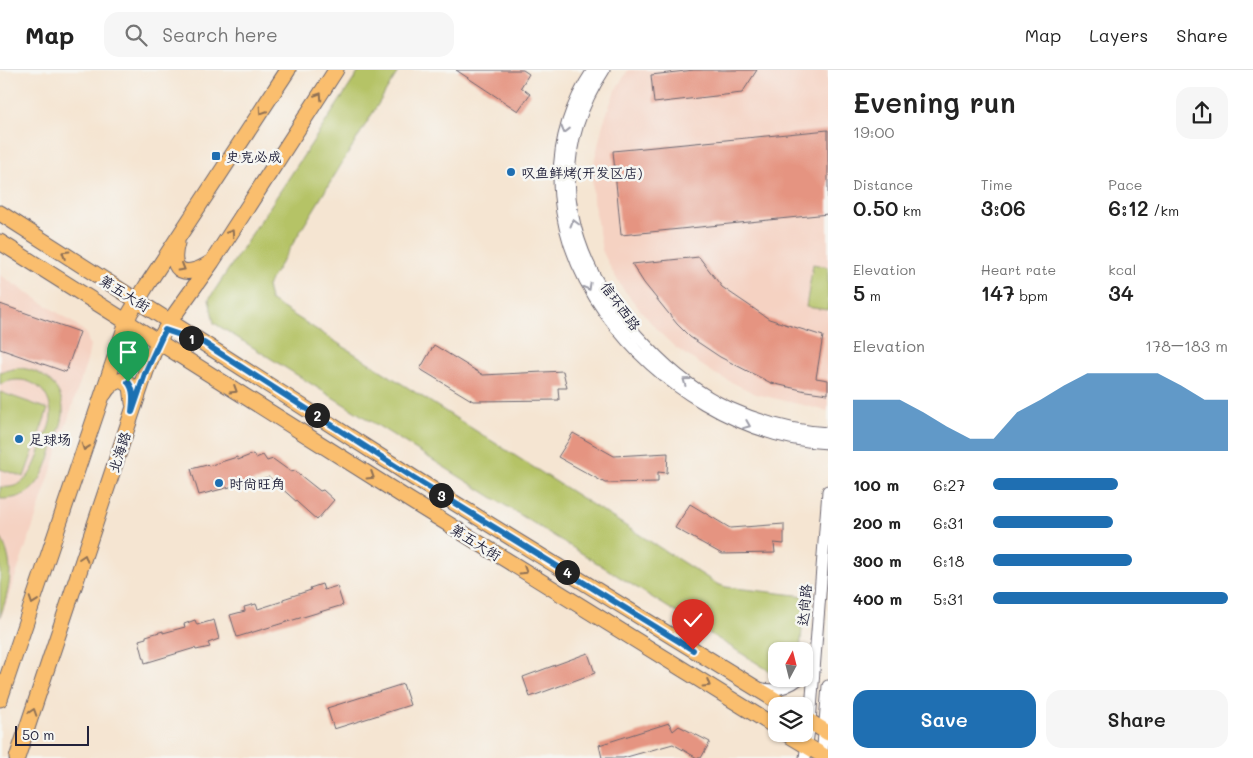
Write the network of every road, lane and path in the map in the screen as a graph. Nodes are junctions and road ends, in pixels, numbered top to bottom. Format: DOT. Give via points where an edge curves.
graph roads {
  1 [pos="288,70"];
  2 [pos="336,70"];
  3 [pos="592,70"];
  4 [pos="604,70"];
  5 [pos="0,213"];
  6 [pos="178,239"];
  7 [pos="0,242"];
  8 [pos="212,262"];
  9 [pos="159,266"];
  10 [pos="106,280"];
  11 [pos="93,300"];
  12 [pos="133,312"];
  13 [pos="155,329"];
  14 [pos="114,359"];
  15 [pos="193,364"];
  16 [pos="146,371"];
  17 [pos="100,401"];
  18 [pos="132,412"];
  19 [pos="828,434"];
  20 [pos="828,443"];
  21 [pos="828,491"];
  22 [pos="816,641"];
  23 [pos="813,652"];
  24 [pos="748,684"];
  25 [pos="828,686"];
  26 [pos="782,688"];
  27 [pos="770,697"];
  28 [pos="810,697"];
  29 [pos="0,699"];
  30 [pos="768,722"];
  31 [pos="813,724"];
  32 [pos="826,732"];
  33 [pos="795,742"];
  34 [pos="806,752"];
  35 [pos="824,757"];
  36 [pos="17,758"];
  1 -- 6 [label="main road, one-way"];
  8 -- 2 [label="main road, one-way"];
  3 -- 20 [label="street, 信环西路, one-way" via="577,95 564,133 559,191 570,246 601,308 649,364 721,414 783,437"];
  19 -- 4 [label="street, 信环西路, one-way" via="763,421 715,400 664,362 609,302 589,267 578,238 569,188 571,150 578,120"];
  10 -- 5 [label="main road, 第五大街, one-way"];
  6 -- 8 [label="main road, one-way" via="174,263 180,269 189,272"];
  6 -- 9 [label="main road"];
  7 -- 11 [label="main road, 第五大街"];
  8 -- 13 [label="main road" via="194,288"];
  9 -- 10 [label="main road" via="145,280 133,286 120,286"];
  9 -- 12 [label="main road"];
  10 -- 12 [label="main road, 第五大街"];
  11 -- 12 [label="main road, 第五大街"];
  11 -- 14 [label="main road" via="111,321"];
  12 -- 13 [label="main road, 第五大街"];
  12 -- 13 [label="main road, 第五大街"];
  12 -- 14 [label="main road"];
  13 -- 14 [label="main road" via="127,340"];
  13 -- 15 [label="main road, 第五大街"];
  13 -- 16 [label="main road, 北海路"];
  13 -- 24 [label="main road, 第五大街" via="204,343 414,478"];
  14 -- 17 [label="main road"];
  15 -- 16 [label="main road" via="163,357 155,360"];
  15 -- 30 [label="main road, 第五大街, one-way"];
  16 -- 18 [label="main road, 北海路"];
  17 -- 18 [label="main road" via="111,385 122,380 131,386"];
  17 -- 29 [label="main road, one-way"];
  36 -- 18 [label="main road, 北海路, one-way"];
  21 -- 22 [label="street, 达尚路"];
  22 -- 23 [label="street"];
  22 -- 28 [label="street, 达尚路"];
  24 -- 26 [label="street" via="768,690"];
  24 -- 27 [label="main road, 第五大街"];
  25 -- 32 [label="street"];
  31 -- 32 [label="main road"];
  32 -- 35 [label="street"];
  33 -- 34 [label="main road"];
  34 -- 35 [label="main road"];
}
